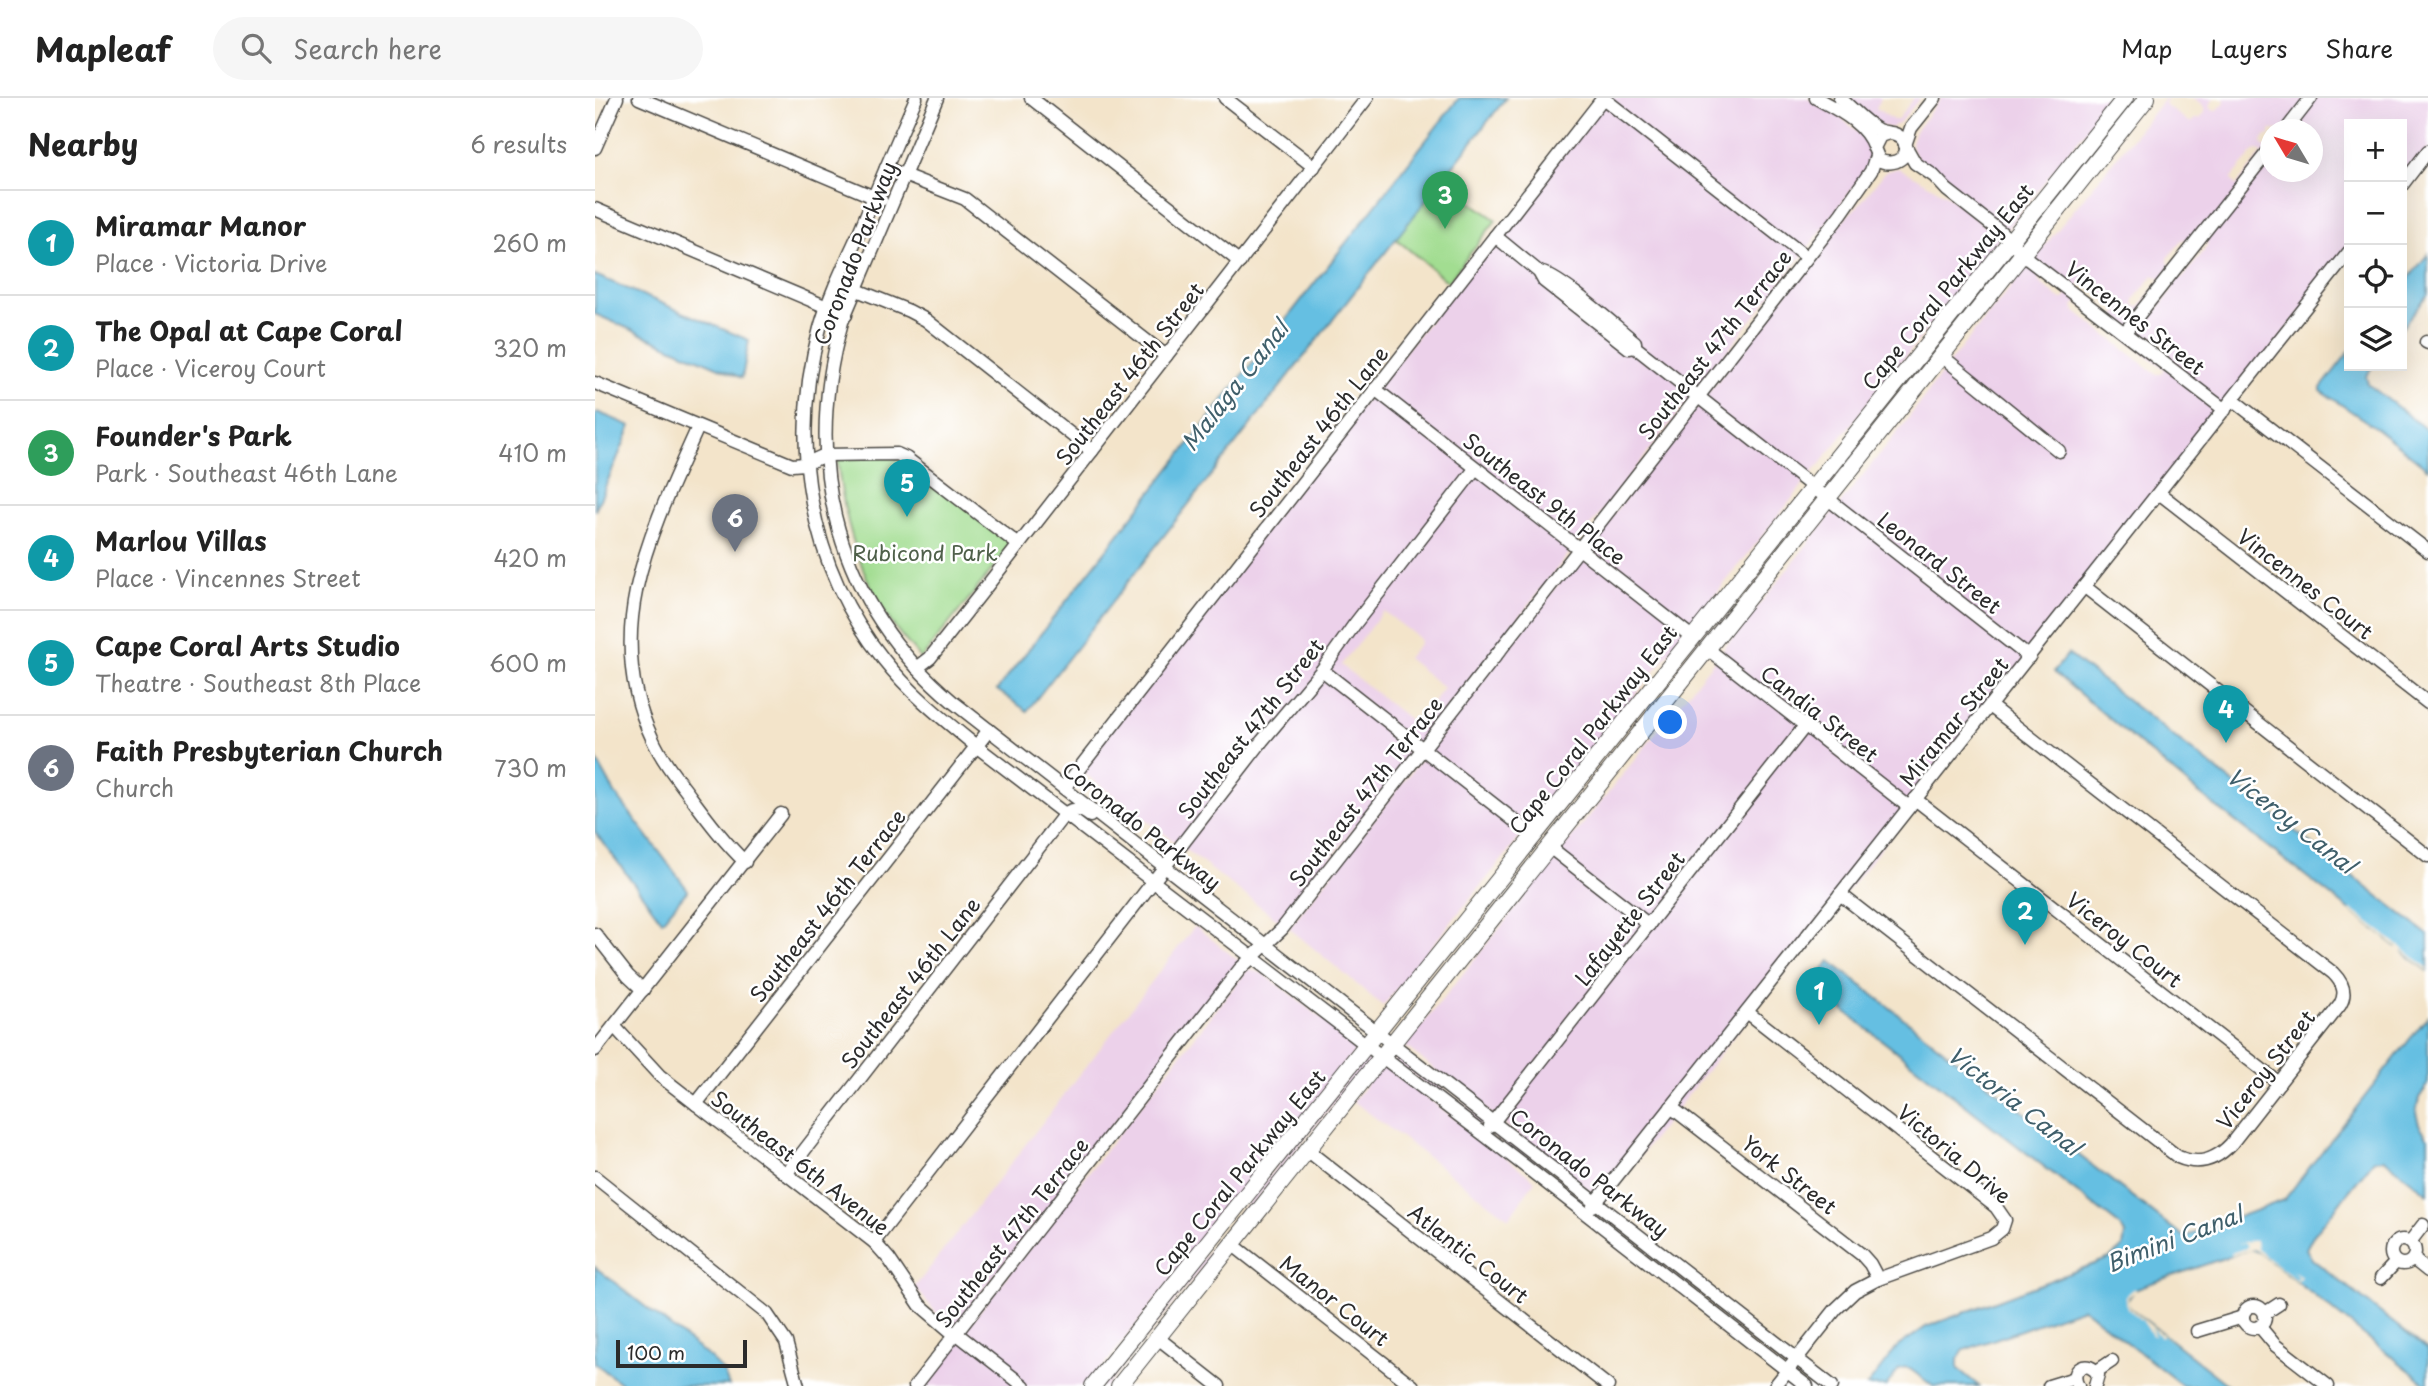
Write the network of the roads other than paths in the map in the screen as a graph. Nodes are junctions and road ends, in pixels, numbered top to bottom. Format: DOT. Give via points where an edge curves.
graph roads {
  1 [pos="617,98"];
  2 [pos="639,98"];
  3 [pos="916,98"];
  4 [pos="937,98"];
  5 [pos="1031,98"];
  6 [pos="1225,98"];
  7 [pos="1367,98"];
  8 [pos="1603,98"];
  9 [pos="1816,98"];
  10 [pos="1840,98"];
  11 [pos="1927,98"];
  12 [pos="1935,98"];
  13 [pos="2125,98"];
  14 [pos="2147,98"];
  15 [pos="2311,98"];
  16 [pos="2295,119"];
  17 [pos="1890,133"];
  18 [pos="1905,146"];
  19 [pos="595,148"];
  20 [pos="1875,152"];
  21 [pos="2428,152"];
  22 [pos="2260,162"];
  23 [pos="1892,164"];
  24 [pos="886,167"];
  25 [pos="1314,167"];
  26 [pos="904,175"];
  27 [pos="2404,182"];
  28 [pos="1948,190"];
  29 [pos="874,197"];
  30 [pos="892,205"];
  31 [pos="595,209"];
  32 [pos="1841,214"];
  33 [pos="1495,236"];
  34 [pos="2010,241"];
  35 [pos="2023,254"];
  36 [pos="1806,257"];
  37 [pos="2344,258"];
  38 [pos="1240,262"];
  39 [pos="837,282"];
  40 [pos="856,290"];
  41 [pos="827,307"];
  42 [pos="846,315"];
  43 [pos="2125,332"];
  44 [pos="1166,356"];
  45 [pos="1943,357"];
  46 [pos="595,383"];
  47 [pos="1375,389"];
  48 [pos="1698,396"];
  49 [pos="2229,405"];
  50 [pos="698,427"];
  51 [pos="1093,450"];
  52 [pos="2059,451"];
  53 [pos="825,455"];
  54 [pos="805,464"];
  55 [pos="1475,469"];
  56 [pos="1812,486"];
  57 [pos="2159,493"];
  58 [pos="1827,498"];
  59 [pos="1019,545"];
  60 [pos="1579,549"];
  61 [pos="2428,551"];
  62 [pos="1751,562"];
  63 [pos="2085,587"];
  64 [pos="1692,637"];
  65 [pos="1709,647"];
  66 [pos="2029,657"];
  67 [pos="917,668"];
  68 [pos="1321,670"];
  69 [pos="2428,703"];
  70 [pos="1990,706"];
  71 [pos="1649,721"];
  72 [pos="1805,726"];
  73 [pos="989,730"];
  74 [pos="977,746"];
  75 [pos="1423,749"];
  76 [pos="1594,760"];
  77 [pos="1064,788"];
  78 [pos="1912,803"];
  79 [pos="781,814"];
  80 [pos="1064,815"];
  81 [pos="1112,826"];
  82 [pos="1534,836"];
  83 [pos="1551,845"];
  84 [pos="2428,856"];
  85 [pos="745,862"];
  86 [pos="1165,867"];
  87 [pos="1153,884"];
  88 [pos="1840,894"];
  89 [pos="1488,923"];
  90 [pos="1649,925"];
  91 [pos="595,934"];
  92 [pos="1266,945"];
  93 [pos="1252,958"];
  94 [pos="643,990"];
  95 [pos="1747,1012"];
  96 [pos="614,1026"];
  97 [pos="1378,1032"];
  98 [pos="1393,1043"];
  99 [pos="1366,1046"];
  100 [pos="595,1050"];
  101 [pos="1381,1057"];
  102 [pos="2279,1083"];
  103 [pos="696,1104"];
  104 [pos="1671,1107"];
  105 [pos="1493,1121"];
  106 [pos="1483,1134"];
  107 [pos="1307,1150"];
  108 [pos="786,1174"];
  109 [pos="595,1177"];
  110 [pos="1597,1202"];
  111 [pos="1587,1214"];
  112 [pos="2423,1225"];
  113 [pos="874,1242"];
  114 [pos="2410,1242"];
  115 [pos="1232,1244"];
  116 [pos="2413,1259"];
  117 [pos="2396,1262"];
  118 [pos="2428,1272"];
  119 [pos="2381,1278"];
  120 [pos="1878,1279"];
  121 [pos="2279,1304"];
  122 [pos="2265,1313"];
  123 [pos="2243,1317"];
  124 [pos="2260,1327"];
  125 [pos="2197,1331"];
  126 [pos="955,1334"];
  127 [pos="1158,1338"];
  128 [pos="1797,1359"];
  129 [pos="2112,1361"];
  130 [pos="1787,1371"];
  131 [pos="2097,1371"];
  132 [pos="2076,1382"];
  133 [pos="798,1386"];
  134 [pos="915,1386"];
  135 [pos="1024,1386"];
  136 [pos="1093,1386"];
  137 [pos="1119,1386"];
  138 [pos="1219,1386"];
  139 [pos="1413,1386"];
  140 [pos="1608,1386"];
  141 [pos="1775,1386"];
  142 [pos="1807,1386"];
  143 [pos="1832,1386"];
  144 [pos="2049,1386"];
  145 [pos="2095,1386"];
  146 [pos="2328,1386"];
  1 -- 19 [label="street"];
  2 -- 29 [label="street"];
  3 -- 24 [label="street, Coronado Parkway"];
  4 -- 26 [label="street, Coronado Parkway"];
  5 -- 38 [label="street"];
  6 -- 25 [label="street"];
  7 -- 25 [label="street, Southeast 46th Street"];
  8 -- 33 [label="street, Southeast 46th Lane"];
  8 -- 36 [label="street"];
  9 -- 20 [label="street" via="1866,132"];
  10 -- 17 [label="street" via="1872,126"];
  11 -- 17 [label="street" via="1906,124"];
  12 -- 18 [label="street" via="1911,128"];
  13 -- 34 [label="main road, Cape Coral Parkway East"];
  14 -- 35 [label="main road, Cape Coral Parkway East"];
  15 -- 16 [label="street"];
  17 -- 18 [label="street"];
  17 -- 20 [label="street" via="1880,136"];
  18 -- 23 [label="street" via="1902,158"];
  18 -- 28 [label="street" via="1915,163"];
  20 -- 23 [label="street"];
  20 -- 32 [label="street, Southeast 47th Terrace" via="1871,171"];
  21 -- 27 [label="street"];
  22 -- 43 [label="street"];
  23 -- 28 [label="street" via="1904,165"];
  23 -- 32 [label="street, Southeast 47th Terrace" via="1880,170"];
  24 -- 26 [label="street"];
  24 -- 29 [label="street, Coronado Parkway"];
  25 -- 38 [label="street, Southeast 46th Street"];
  26 -- 30 [label="street, Coronado Parkway"];
  26 -- 44 [label="street" via="965,200"];
  28 -- 34 [label="street, Vincennes Street"];
  29 -- 30 [label="street"];
  29 -- 39 [label="street, Coronado Parkway"];
  30 -- 40 [label="street, Coronado Parkway"];
  31 -- 41 [label="street"];
  32 -- 36 [label="street, Southeast 47th Terrace"];
  33 -- 47 [label="street, Southeast 46th Lane"];
  33 -- 48 [label="street, Leonard Street" via="1580,311"];
  34 -- 35 [label="street, Vincennes Street"];
  34 -- 56 [label="main road, Cape Coral Parkway East"];
  35 -- 43 [label="street, Vincennes Street"];
  35 -- 45 [label="main road, Cape Coral Parkway East"];
  36 -- 48 [label="street, Southeast 47th Terrace"];
  37 -- 49 [label="street, Miramar Street"];
  38 -- 44 [label="street, Southeast 46th Street"];
  39 -- 40 [label="street"];
  39 -- 41 [label="street, Coronado Parkway"];
  40 -- 42 [label="street, Coronado Parkway"];
  40 -- 51 [label="street" via="926,320"];
  41 -- 42 [label="street"];
  41 -- 54 [label="street, Coronado Parkway" via="809,377"];
  42 -- 53 [label="street, Coronado Parkway" via="827,389"];
  43 -- 49 [label="street, Vincennes Street"];
  44 -- 51 [label="street, Southeast 46th Street"];
  45 -- 52 [label="street"];
  45 -- 58 [label="main road, Cape Coral Parkway East"];
  46 -- 50 [label="street"];
  47 -- 55 [label="street, Southeast 9th Place"];
  47 -- 77 [label="street, Southeast 46th Lane"];
  48 -- 56 [label="street, Leonard Street"];
  48 -- 60 [label="street, Southeast 47th Terrace"];
  49 -- 57 [label="street, Miramar Street"];
  49 -- 61 [label="street, Vincennes Street"];
  50 -- 54 [label="street" via="778,461"];
  50 -- 85 [label="street" via="636,585 630,630 632,671 641,711 662,756"];
  51 -- 59 [label="street, Southeast 46th Street"];
  53 -- 54 [label="street"];
  53 -- 59 [label="street" via="885,453 906,458"];
  53 -- 67 [label="street, Coronado Parkway" via="836,520 857,578 881,623"];
  54 -- 74 [label="street, Coronado Parkway" via="823,545 857,623 914,694"];
  55 -- 60 [label="street, Southeast 9th Place"];
  55 -- 68 [label="street, Southeast 47th Street"];
  56 -- 58 [label="street, Leonard Street"];
  56 -- 62 [label="main road, Cape Coral Parkway East"];
  57 -- 63 [label="street, Miramar Street"];
  57 -- 69 [label="street, Vincennes Court"];
  58 -- 65 [label="main road, Cape Coral Parkway East"];
  58 -- 66 [label="street, Leonard Street"];
  59 -- 67 [label="street, Southeast 46th Street" via="930,658"];
  60 -- 64 [label="street, Southeast 9th Place"];
  60 -- 75 [label="street, Southeast 47th Terrace"];
  62 -- 64 [label="main road, Cape Coral Parkway East"];
  62 -- 65 [label="main road" via="1744,583 1707,634"];
  63 -- 66 [label="street, Miramar Street"];
  63 -- 84 [label="street"];
  64 -- 71 [label="main road" via="1693,650 1651,707"];
  64 -- 76 [label="main road, Cape Coral Parkway East"];
  65 -- 71 [label="main road, Cape Coral Parkway East"];
  65 -- 72 [label="street, Candia Street"];
  66 -- 70 [label="street, Miramar Street"];
  67 -- 73 [label="street, Coronado Parkway"];
  68 -- 75 [label="street"];
  68 -- 86 [label="street, Southeast 47th Street"];
  70 -- 78 [label="street, Miramar Street"];
  70 -- 102 [label="street, Viceroy Street" via="2340,980 2342,1002"];
  71 -- 83 [label="main road, Cape Coral Parkway East"];
  72 -- 78 [label="street, Candia Street"];
  72 -- 90 [label="street, Lafayette Street"];
  73 -- 74 [label="street, Southeast 46th Terrace"];
  73 -- 77 [label="street, Coronado Parkway"];
  74 -- 80 [label="street, Coronado Parkway"];
  74 -- 103 [label="street, Southeast 46th Terrace"];
  75 -- 82 [label="street"];
  75 -- 92 [label="street, Southeast 47th Terrace"];
  76 -- 82 [label="main road, Cape Coral Parkway East"];
  76 -- 83 [label="main road" via="1587,779 1553,824"];
  77 -- 81 [label="street, Coronado Parkway"];
  78 -- 88 [label="street, Miramar Street"];
  78 -- 102 [label="street, Viceroy Court"];
  79 -- 85 [label="street"];
  80 -- 81 [label="street" via="1080,810 1103,826"];
  80 -- 87 [label="street, Coronado Parkway"];
  80 -- 108 [label="street, Southeast 46th Lane"];
  81 -- 86 [label="street, Coronado Parkway"];
  82 -- 89 [label="main road" via="1534,849 1492,905"];
  82 -- 97 [label="main road, Cape Coral Parkway East"];
  83 -- 89 [label="main road, Cape Coral Parkway East"];
  83 -- 90 [label="street"];
  85 -- 94 [label="street"];
  86 -- 87 [label="street, Southeast 47th Street"];
  86 -- 92 [label="street, Coronado Parkway"];
  87 -- 93 [label="street, Coronado Parkway"];
  87 -- 113 [label="street, Southeast 47th Street"];
  88 -- 95 [label="street, Miramar Street"];
  88 -- 102 [label="street, Viceroy Street" via="2183,1159 2206,1161 2221,1154"];
  89 -- 98 [label="main road, Cape Coral Parkway East"];
  90 -- 105 [label="street, Lafayette Street"];
  91 -- 94 [label="street"];
  92 -- 93 [label="street, Southeast 47th Terrace"];
  92 -- 97 [label="street, Coronado Parkway"];
  93 -- 99 [label="street, Coronado Parkway"];
  93 -- 126 [label="street, Southeast 47th Terrace"];
  94 -- 96 [label="street"];
  95 -- 104 [label="street, Miramar Street"];
  95 -- 120 [label="street, Victoria Drive" via="2003,1214 2002,1229 1991,1238"];
  96 -- 100 [label="street"];
  96 -- 103 [label="street, Southeast 6th Avenue" via="650,1066"];
  97 -- 98 [label="street, Coronado Parkway"];
  97 -- 99 [label="main road, Cape Coral Parkway East"];
  98 -- 101 [label="main road, Cape Coral Parkway East"];
  98 -- 105 [label="street, Coronado Parkway"];
  99 -- 101 [label="street, Coronado Parkway"];
  99 -- 136 [label="main road, Cape Coral Parkway East"];
  101 -- 106 [label="street, Coronado Parkway"];
  101 -- 107 [label="main road, Cape Coral Parkway East"];
  103 -- 108 [label="street, Southeast 6th Avenue"];
  104 -- 110 [label="street, Miramar Street"];
  104 -- 120 [label="street, York Street" via="1862,1255"];
  105 -- 106 [label="street, Lafayette Street"];
  105 -- 110 [label="street, Coronado Parkway"];
  106 -- 111 [label="street, Coronado Parkway"];
  107 -- 115 [label="main road, Cape Coral Parkway East"];
  107 -- 140 [label="street, Atlantic Court"];
  108 -- 113 [label="street, Southeast 6th Avenue"];
  109 -- 133 [label="street" via="767,1314 786,1342"];
  110 -- 111 [label="street, Miramar Street"];
  110 -- 128 [label="street, Coronado Parkway"];
  111 -- 130 [label="street, Coronado Parkway"];
  112 -- 114 [label="street"];
  113 -- 126 [label="street, Southeast 6th Avenue" via="920,1305"];
  114 -- 116 [label="street"];
  114 -- 117 [label="street" via="2393,1245"];
  115 -- 127 [label="main road, Cape Coral Parkway East"];
  115 -- 139 [label="street, Manor Court"];
  116 -- 117 [label="street" via="2407,1264"];
  116 -- 118 [label="street"];
  117 -- 119 [label="street"];
  120 -- 128 [label="street, Victoria Drive" via="1847,1297"];
  121 -- 122 [label="street"];
  122 -- 123 [label="street" via="2254,1306 2247,1308"];
  122 -- 124 [label="street"];
  123 -- 124 [label="street" via="2247,1326"];
  123 -- 125 [label="street"];
  124 -- 146 [label="street" via="2275,1345"];
  126 -- 134 [label="street, Southeast 47th Terrace"];
  126 -- 135 [label="street, Southeast 6th Avenue"];
  127 -- 137 [label="main road, Cape Coral Parkway East"];
  127 -- 138 [label="street"];
  128 -- 130 [label="street, Victoria Drive"];
  128 -- 143 [label="street, Coronado Parkway"];
  129 -- 131 [label="street"];
  130 -- 141 [label="street, Victoria Drive"];
  130 -- 142 [label="street, Coronado Parkway"];
  131 -- 132 [label="street" via="2084,1366 2078,1370"];
  131 -- 145 [label="street"];
  132 -- 144 [label="street"];
}
